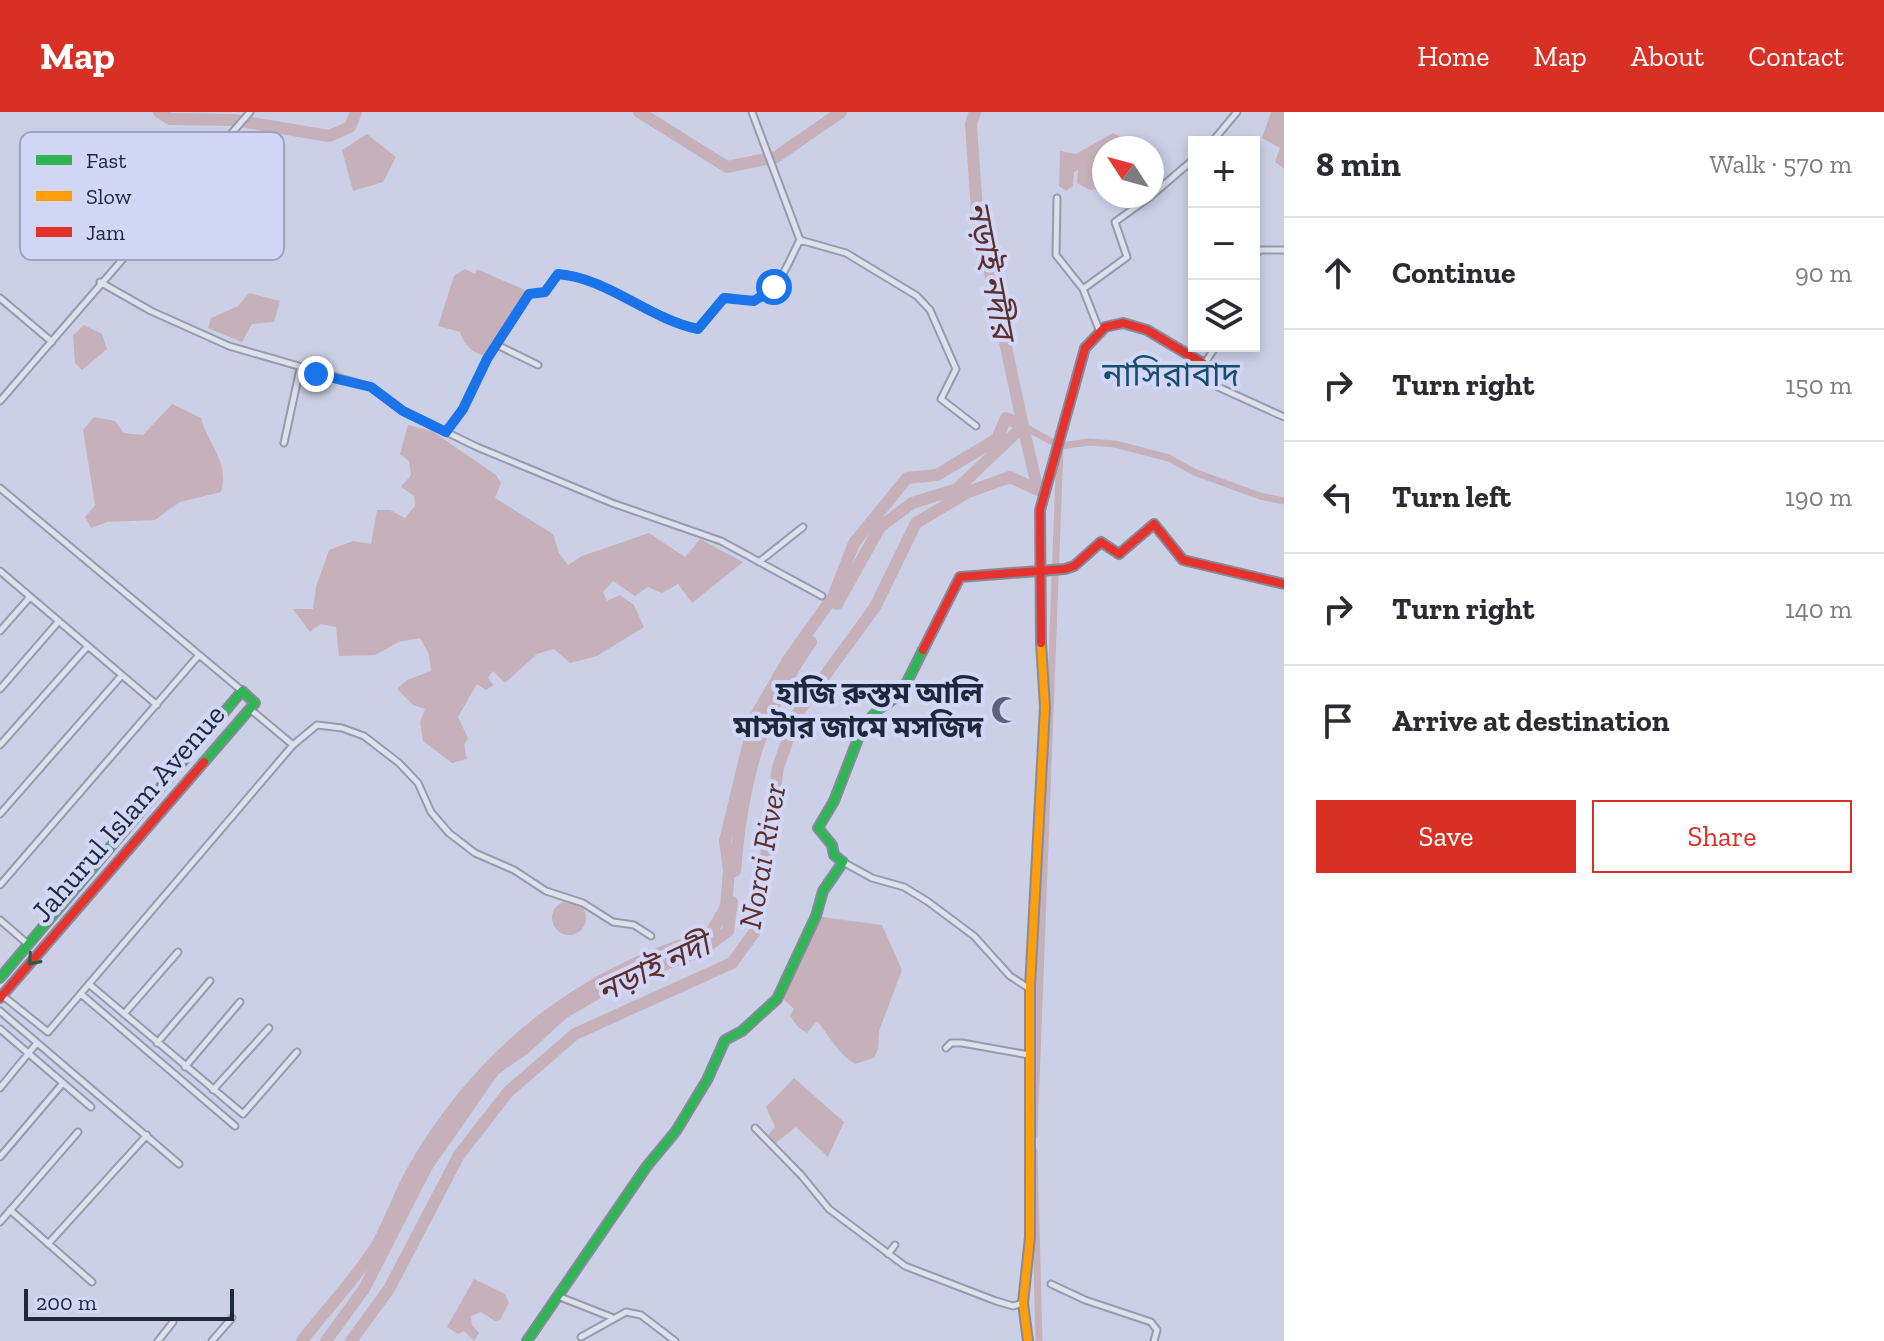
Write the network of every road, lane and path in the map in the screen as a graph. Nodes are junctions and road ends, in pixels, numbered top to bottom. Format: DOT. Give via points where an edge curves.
graph roads {
  1 [pos="250,112"];
  2 [pos="752,112"];
  3 [pos="1237,112"];
  4 [pos="232,132"];
  5 [pos="1217,136"];
  6 [pos="1188,164"];
  7 [pos="1164,185"];
  8 [pos="1057,198"];
  9 [pos="1135,208"];
  10 [pos="800,237"];
  11 [pos="1260,250"];
  12 [pos="1284,250"];
  13 [pos="119,260"];
  14 [pos="100,282"];
  15 [pos="1083,289"];
  16 [pos="0,298"];
  17 [pos="1100,332"];
  18 [pos="52,342"];
  19 [pos="497,345"];
  20 [pos="1212,352"];
  21 [pos="1204,364"];
  22 [pos="538,365"];
  23 [pos="300,369"];
  24 [pos="0,401"];
  25 [pos="1284,417"];
  26 [pos="976,426"];
  27 [pos="446,432"];
  28 [pos="284,443"];
  29 [pos="0,488"];
  30 [pos="803,527"];
  31 [pos="759,562"];
  32 [pos="1038,568"];
  33 [pos="0,571"];
  34 [pos="1284,584"];
  35 [pos="822,596"];
  36 [pos="30,597"];
  37 [pos="59,621"];
  38 [pos="0,631"];
  39 [pos="88,646"];
  40 [pos="199,655"];
  41 [pos="122,675"];
  42 [pos="0,689"];
  43 [pos="242,691"];
  44 [pos="157,705"];
  45 [pos="250,709"];
  46 [pos="0,745"];
  47 [pos="293,745"];
  48 [pos="0,814"];
  49 [pos="843,862"];
  50 [pos="0,885"];
  51 [pos="0,920"];
  52 [pos="651,936"];
  53 [pos="29,945"];
  54 [pos="178,952"];
  55 [pos="0,978"];
  56 [pos="210,981"];
  57 [pos="90,985"];
  58 [pos="1030,989"];
  59 [pos="81,994"];
  60 [pos="1,997"];
  61 [pos="240,1002"];
  62 [pos="0,1011"];
  63 [pos="124,1014"];
  64 [pos="269,1028"];
  65 [pos="0,1029"];
  66 [pos="37,1043"];
  67 [pos="157,1043"];
  68 [pos="946,1048"];
  69 [pos="297,1052"];
  70 [pos="29,1055"];
  71 [pos="1030,1055"];
  72 [pos="185,1067"];
  73 [pos="63,1083"];
  74 [pos="0,1088"];
  75 [pos="213,1090"];
  76 [pos="91,1107"];
  77 [pos="235,1126"];
  78 [pos="755,1128"];
  79 [pos="78,1132"];
  80 [pos="147,1135"];
  81 [pos="0,1157"];
  82 [pos="179,1164"];
  83 [pos="10,1210"];
  84 [pos="0,1222"];
  85 [pos="48,1244"];
  86 [pos="895,1245"];
  87 [pos="888,1254"];
  88 [pos="92,1282"];
  89 [pos="1051,1284"];
  90 [pos="560,1297"];
  91 [pos="1023,1303"];
  92 [pos="232,1318"];
  93 [pos="612,1318"];
  94 [pos="173,1322"];
  95 [pos="581,1337"];
  96 [pos="158,1341"];
  97 [pos="212,1341"];
  98 [pos="527,1341"];
  99 [pos="675,1341"];
  100 [pos="1028,1341"];
  101 [pos="1154,1341"];
  1 -- 4 [label="street"];
  2 -- 10 [label="street"];
  3 -- 5 [label="street"];
  6 -- 7 [label="street"];
  8 -- 15 [label="street" via="1056,255"];
  9 -- 15 [label="street" via="1115,222 1127,257"];
  10 -- 19 [label="street" via="774,287 763,297 724,298 698,329 593,282 560,273 545,292 529,294"];
  10 -- 26 [label="street" via="846,253 925,303 956,369 941,399"];
  11 -- 12 [label="street"];
  13 -- 14 [label="street"];
  14 -- 18 [label="street"];
  14 -- 23 [label="street" via="229,346"];
  15 -- 17 [label="street"];
  16 -- 18 [label="street"];
  17 -- 21 [label="street" via="1111,324 1131,323"];
  17 -- 32 [label="street" via="1085,348 1041,499"];
  18 -- 24 [label="street"];
  19 -- 22 [label="street"];
  19 -- 27 [label="street"];
  20 -- 21 [label="street"];
  21 -- 25 [label="street" via="1196,377"];
  23 -- 27 [label="street" via="371,387 403,411"];
  23 -- 28 [label="street"];
  27 -- 31 [label="street" via="547,478 706,535"];
  29 -- 40 [label="street"];
  30 -- 31 [label="street"];
  31 -- 35 [label="street"];
  32 -- 34 [label="street" via="1074,566 1101,542 1119,554 1154,524 1183,560"];
  32 -- 49 [label="street" via="960,577 951,590 901,694 863,726 818,828"];
  32 -- 58 [label="street" via="1045,707"];
  33 -- 36 [label="street"];
  36 -- 37 [label="street"];
  36 -- 38 [label="street"];
  37 -- 39 [label="street"];
  37 -- 42 [label="street"];
  39 -- 41 [label="street"];
  39 -- 46 [label="street"];
  40 -- 43 [label="street"];
  40 -- 44 [label="street"];
  41 -- 44 [label="street"];
  41 -- 48 [label="street"];
  43 -- 45 [label="street, Jahurul Islam Avenue" via="255,703"];
  43 -- 53 [label="street, Jahurul Islam Avenue"];
  44 -- 50 [label="street"];
  45 -- 47 [label="street"];
  45 -- 60 [label="street, Jahurul Islam Avenue, one-way"];
  47 -- 52 [label="street" via="317,725 364,736 418,783 431,812 475,853 546,891"];
  47 -- 57 [label="street"];
  49 -- 58 [label="street" via="927,901"];
  49 -- 90 [label="street" via="823,891 777,999 725,1040 692,1108"];
  51 -- 53 [label="street"];
  53 -- 55 [label="street, Jahurul Islam Avenue"];
  54 -- 63 [label="street"];
  56 -- 67 [label="street"];
  57 -- 59 [label="street"];
  57 -- 63 [label="street"];
  58 -- 71 [label="street"];
  59 -- 60 [label="street" via="46,1033"];
  59 -- 77 [label="street"];
  61 -- 72 [label="street"];
  62 -- 66 [label="street"];
  63 -- 67 [label="street"];
  64 -- 75 [label="street"];
  65 -- 70 [label="street"];
  66 -- 70 [label="street"];
  66 -- 80 [label="street"];
  67 -- 72 [label="street"];
  68 -- 71 [label="street" via="962,1043"];
  69 -- 75 [label="street" via="245,1114"];
  70 -- 73 [label="street"];
  70 -- 74 [label="street"];
  71 -- 91 [label="street" via="1030,1237"];
  72 -- 75 [label="street"];
  73 -- 76 [label="street"];
  73 -- 81 [label="street"];
  78 -- 87 [label="street" via="829,1209"];
  79 -- 83 [label="street"];
  80 -- 82 [label="street"];
  80 -- 85 [label="street"];
  83 -- 84 [label="street"];
  83 -- 85 [label="street"];
  85 -- 88 [label="street"];
  86 -- 87 [label="street"];
  87 -- 91 [label="street" via="922,1275 1013,1306"];
  89 -- 101 [label="street" via="1151,1322 1157,1330"];
  90 -- 93 [label="street"];
  90 -- 98 [label="street"];
  91 -- 100 [label="street"];
  92 -- 97 [label="street"];
  93 -- 95 [label="street"];
  93 -- 99 [label="street" via="626,1312 641,1315"];
  94 -- 96 [label="street"];
}
